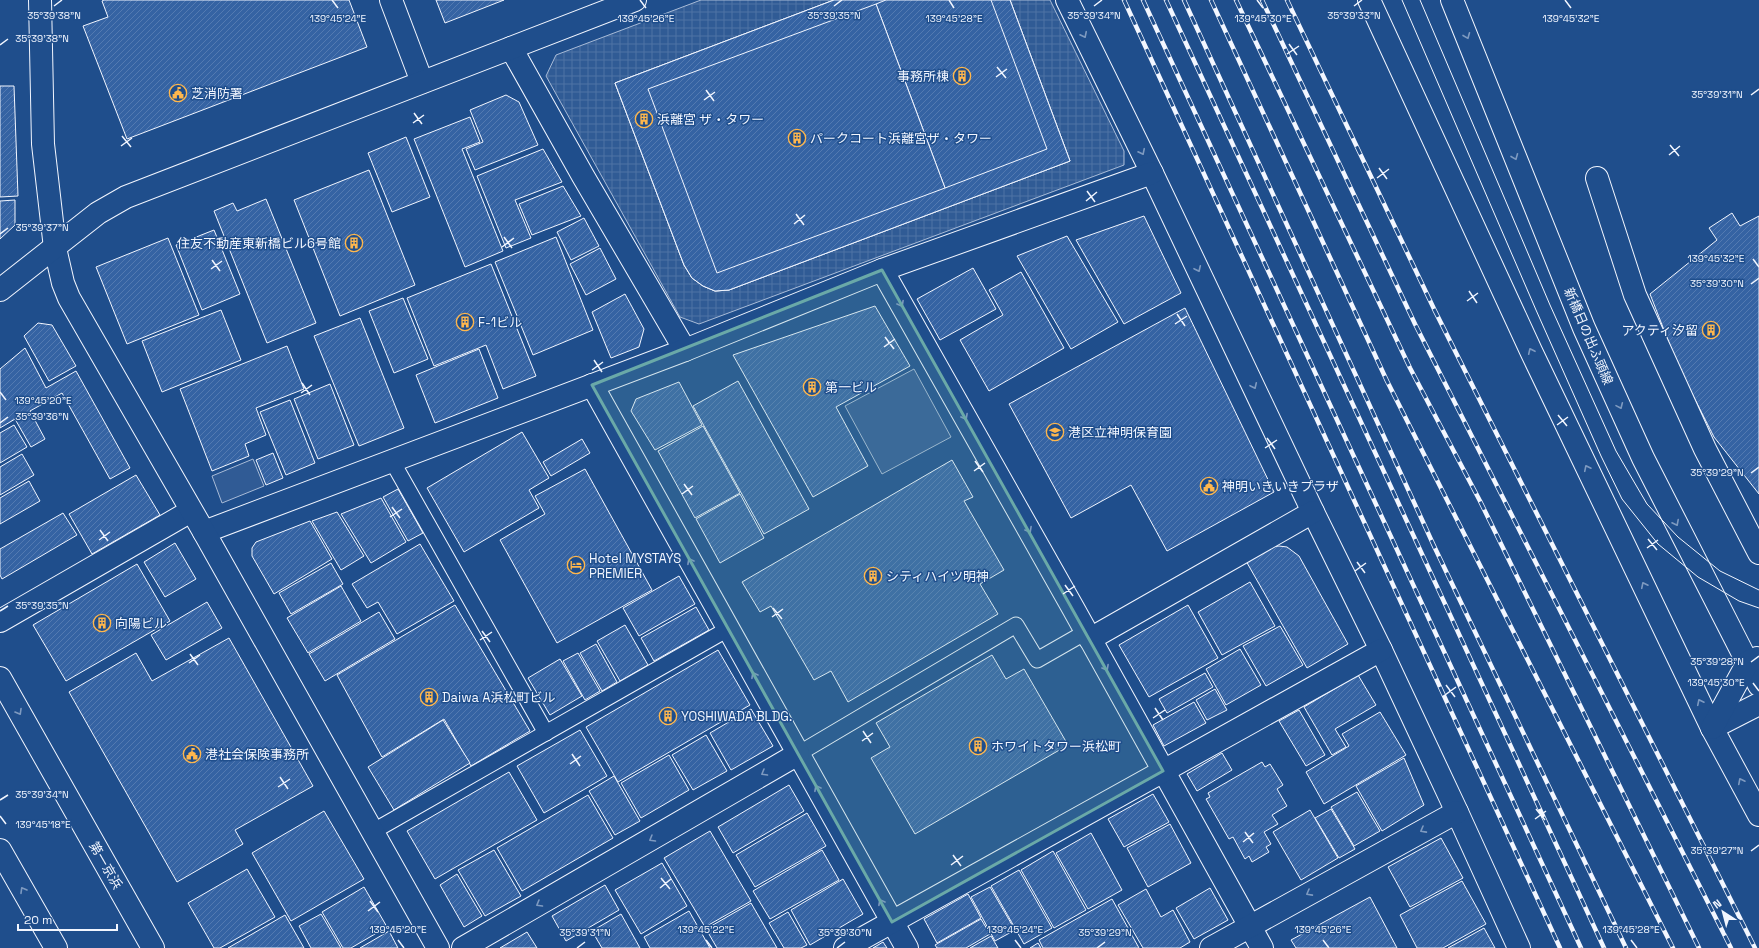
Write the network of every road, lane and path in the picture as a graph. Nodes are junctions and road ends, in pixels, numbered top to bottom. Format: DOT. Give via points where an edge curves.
graph roads {
  1 [pos="40,0"];
  2 [pos="391,0"];
  3 [pos="635,0"];
  4 [pos="1067,0"];
  5 [pos="1369,0"];
  6 [pos="1452,0"];
  7 [pos="512,48"];
  8 [pos="422,82"];
  9 [pos="1152,173"];
  10 [pos="1597,178"];
  11 [pos="55,248"];
  12 [pos="882,270"];
  13 [pos="0,290"];
  14 [pos="685,350"];
  15 [pos="592,385"];
  16 [pos="392,461"];
  17 [pos="191,511"];
  18 [pos="1313,512"];
  19 [pos="204,532"];
  20 [pos="1759,553"];
  21 [pos="0,621"];
  22 [pos="728,629"];
  23 [pos="1088,635"];
  24 [pos="1381,650"];
  25 [pos="1753,660"];
  26 [pos="0,678"];
  27 [pos="1759,685"];
  28 [pos="1759,704"];
  29 [pos="1712,728"];
  30 [pos="546,733"];
  31 [pos="798,754"];
  32 [pos="1164,771"];
  33 [pos="1457,812"];
  34 [pos="1759,815"];
  35 [pos="372,832"];
  36 [pos="0,850"];
  37 [pos="892,922"];
  38 [pos="1250,926"];
  39 [pos="56,948"];
  40 [pos="153,948"];
  41 [pos="438,948"];
  42 [pos="462,948"];
  43 [pos="845,948"];
  44 [pos="906,948"];
  45 [pos="1210,948"];
  46 [pos="1262,948"];
  47 [pos="1519,948"];
  1 -- 11 [label="main road" via="43,144"];
  2 -- 8 [label="main road"];
  3 -- 7 [label="main road"];
  4 -- 9 [label="main road, one-way"];
  29 -- 5 [label="main road, one-way" via="1531,351"];
  6 -- 25 [label="main road, 新橋日の出ふ頭線, one-way" via="1587,335 1643,458"];
  7 -- 8 [label="main road"];
  7 -- 14 [label="main road" via="583,176"];
  8 -- 11 [label="main road" via="126,197 98,213"];
  9 -- 12 [label="main road"];
  9 -- 18 [label="main road, one-way"];
  10 -- 20 [label="main road" via="1636,295 1704,449"];
  11 -- 13 [label="main road"];
  11 -- 17 [label="main road" via="69,298"];
  12 -- 14 [label="main road"];
  12 -- 23 [label="main road, one-way"];
  14 -- 15 [label="main road"];
  15 -- 16 [label="main road"];
  22 -- 15 [label="main road, one-way"];
  16 -- 19 [label="main road"];
  16 -- 30 [label="lane"];
  17 -- 19 [label="main road"];
  17 -- 21 [label="main road"];
  18 -- 23 [label="main road"];
  18 -- 24 [label="main road"];
  19 -- 35 [label="main road"];
  22 -- 30 [label="lane"];
  31 -- 22 [label="main road, one-way"];
  23 -- 31 [label="lane" via="1037,660 1016,625"];
  23 -- 32 [label="main road, one-way"];
  24 -- 32 [label="main road"];
  24 -- 33 [label="main road"];
  25 -- 27 [label="main road, 新橋日の出ふ頭線"];
  25 -- 29 [label="main road"];
  26 -- 40 [label="main road, 第一京浜, one-way"];
  28 -- 29 [label="main road"];
  34 -- 29 [label="main road, one-way"];
  30 -- 35 [label="lane"];
  37 -- 31 [label="main road, one-way"];
  31 -- 42 [label="main road, one-way"];
  32 -- 37 [label="main road"];
  32 -- 38 [label="main road"];
  33 -- 38 [label="main road, one-way"];
  33 -- 47 [label="main road"];
  35 -- 41 [label="main road"];
  39 -- 36 [label="main road, one-way"];
  37 -- 43 [label="main road"];
  37 -- 44 [label="main road"];
  38 -- 45 [label="main road"];
  38 -- 46 [label="main road"];
}
